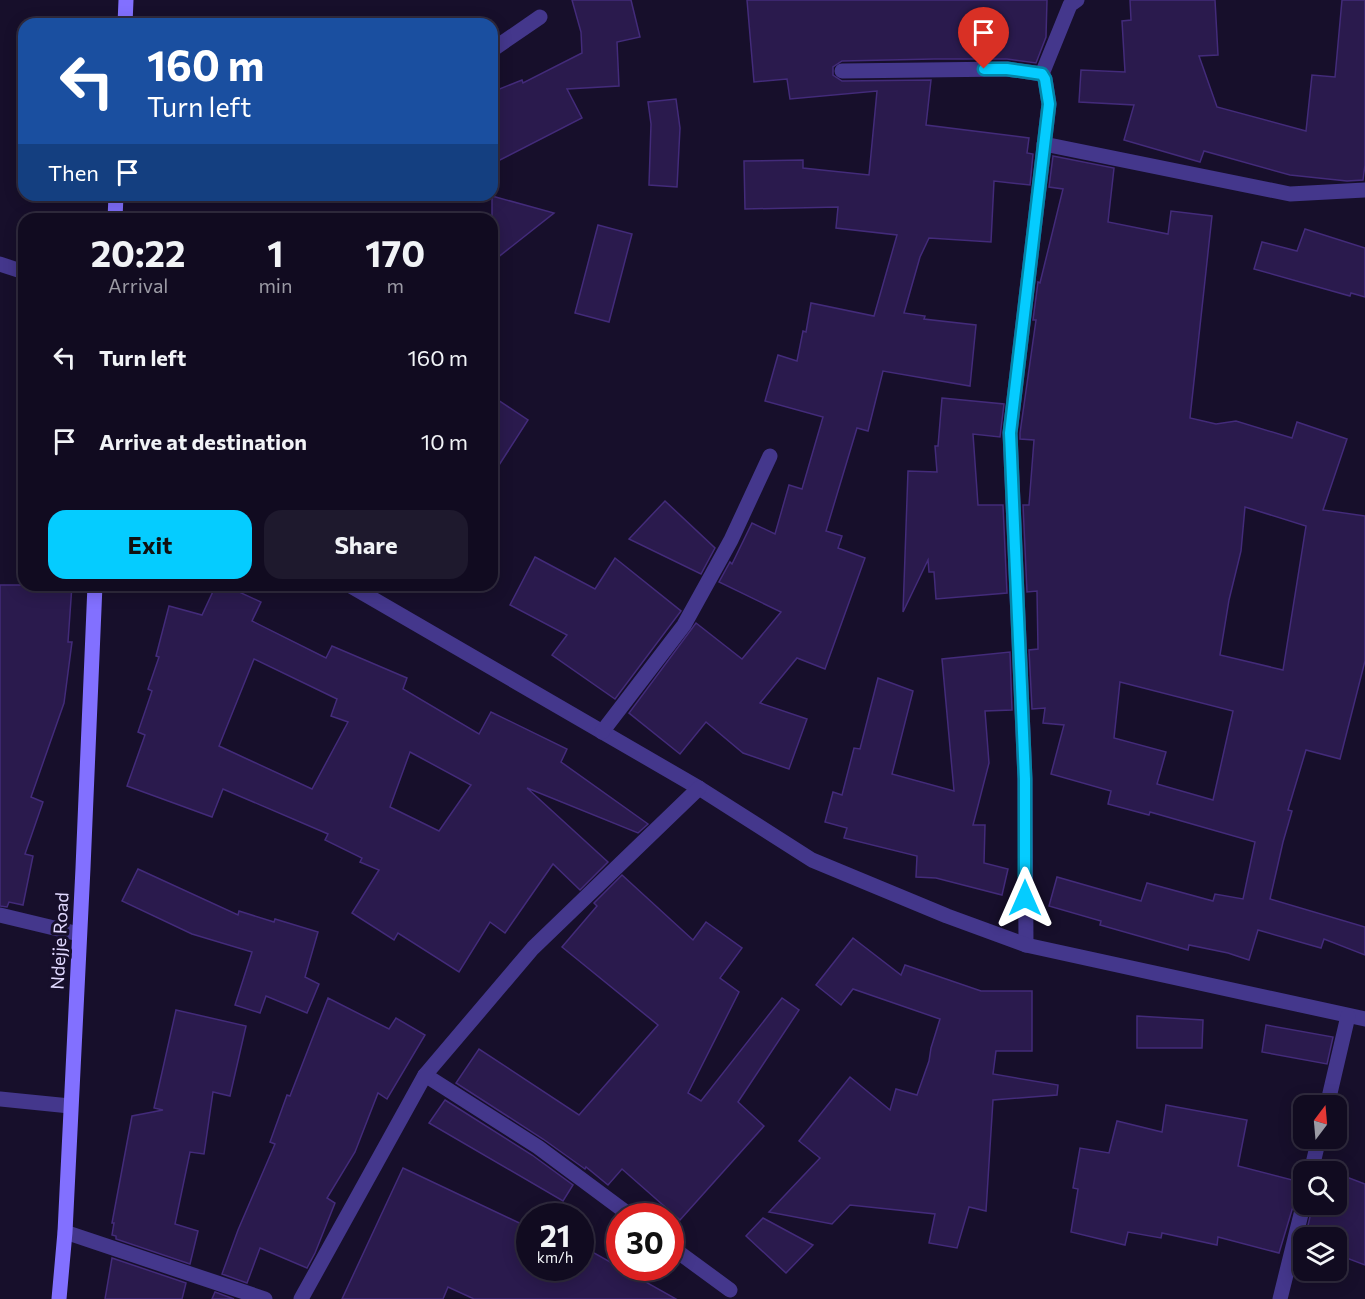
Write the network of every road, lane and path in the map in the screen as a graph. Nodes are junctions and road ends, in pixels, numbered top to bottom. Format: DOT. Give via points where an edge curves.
graph roads {
  1 [pos="126,0"];
  2 [pos="1077,0"];
  3 [pos="540,17"];
  4 [pos="125,18"];
  5 [pos="498,47"];
  6 [pos="842,71"];
  7 [pos="1042,74"];
  8 [pos="1044,144"];
  9 [pos="1365,190"];
  10 [pos="0,264"];
  11 [pos="18,270"];
  12 [pos="770,456"];
  13 [pos="94,591"];
  14 [pos="359,591"];
  15 [pos="602,732"];
  16 [pos="699,788"];
  17 [pos="0,915"];
  18 [pos="80,934"];
  19 [pos="1026,945"];
  20 [pos="1348,1016"];
  21 [pos="1365,1019"];
  22 [pos="425,1075"];
  23 [pos="1330,1095"];
  24 [pos="0,1100"];
  25 [pos="70,1106"];
  26 [pos="613,1203"];
  27 [pos="1301,1215"];
  28 [pos="65,1232"];
  29 [pos="684,1256"];
  30 [pos="730,1290"];
  31 [pos="59,1299"];
  32 [pos="266,1299"];
  33 [pos="301,1299"];
  34 [pos="1280,1299"];
  1 -- 4 [label="street"];
  2 -- 7 [label="street" via="1070,5"];
  3 -- 5 [label="street"];
  6 -- 7 [label="street" via="1007,69"];
  7 -- 8 [label="street" via="1049,104"];
  8 -- 9 [label="street" via="1290,194"];
  8 -- 19 [label="street" via="1010,433 1025,779"];
  10 -- 11 [label="street"];
  12 -- 15 [label="street" via="731,540 684,625"];
  13 -- 18 [label="street, Ndejje Road"];
  14 -- 15 [label="street"];
  15 -- 16 [label="street"];
  16 -- 19 [label="street" via="813,860"];
  16 -- 22 [label="street" via="533,948"];
  17 -- 18 [label="street"];
  18 -- 25 [label="street, Ndejje Road"];
  19 -- 20 [label="street"];
  20 -- 21 [label="street"];
  20 -- 23 [label="street"];
  22 -- 26 [label="street" via="538,1147"];
  22 -- 33 [label="street"];
  24 -- 25 [label="street"];
  25 -- 28 [label="street, Ndejje Road"];
  27 -- 34 [label="street"];
  28 -- 31 [label="street, Ndejje Road"];
  28 -- 32 [label="street"];
  29 -- 30 [label="street"];
}
